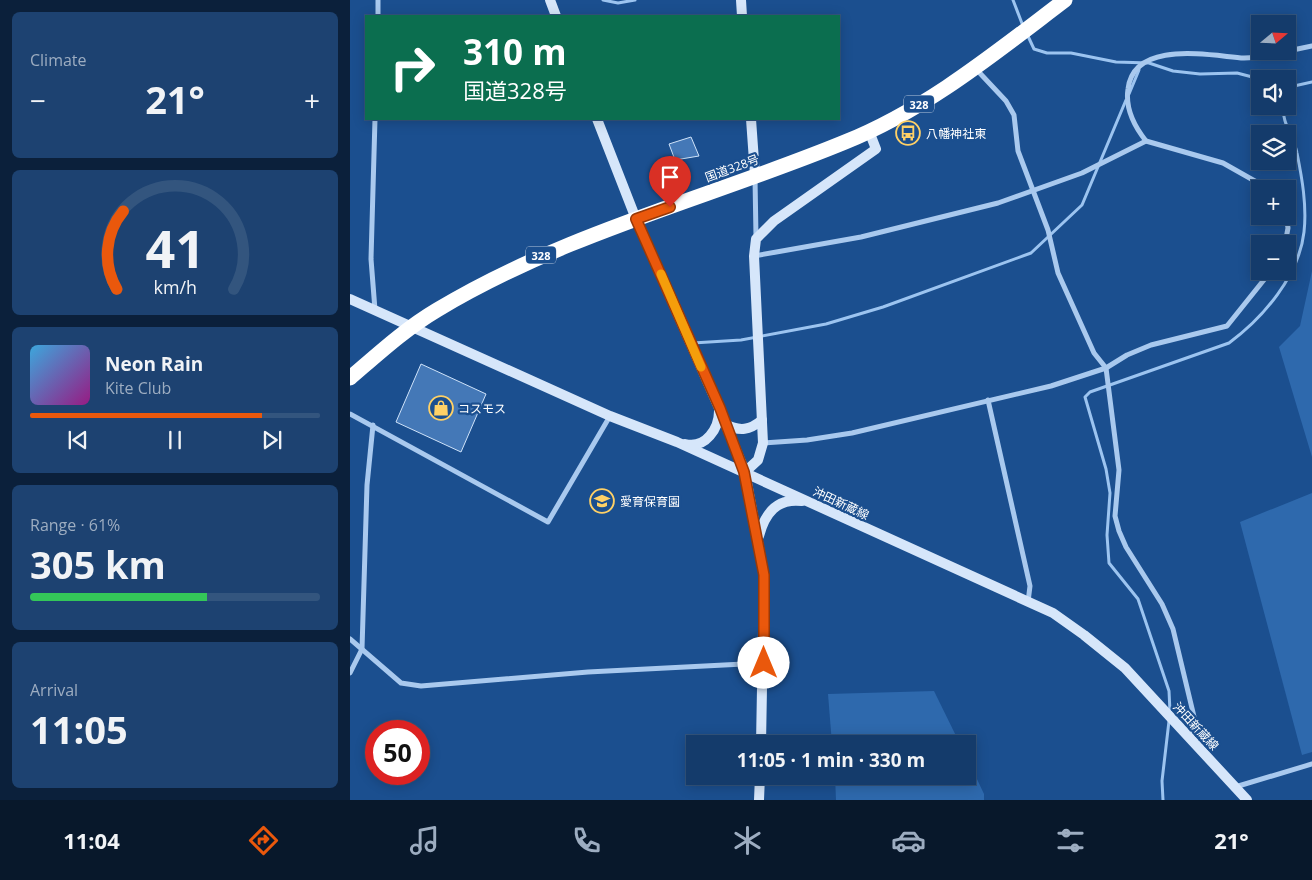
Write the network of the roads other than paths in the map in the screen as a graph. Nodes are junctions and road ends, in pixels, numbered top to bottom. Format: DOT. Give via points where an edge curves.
graph roads {
  1 [pos="378,0"];
  2 [pos="550,0"];
  3 [pos="741,0"];
  4 [pos="1065,0"];
  5 [pos="378,15"];
  6 [pos="556,15"];
  7 [pos="742,15"];
  8 [pos="1312,46"];
  9 [pos="1296,49"];
  10 [pos="1251,57"];
  11 [pos="975,68"];
  12 [pos="375,120"];
  13 [pos="597,120"];
  14 [pos="751,120"];
  15 [pos="869,131"];
  16 [pos="1146,141"];
  17 [pos="755,175"];
  18 [pos="1256,180"];
  19 [pos="1033,190"];
  20 [pos="636,219"];
  21 [pos="756,239"];
  22 [pos="754,256"];
  23 [pos="1264,280"];
  24 [pos="350,299"];
  25 [pos="375,311"];
  26 [pos="410,328"];
  27 [pos="1106,368"];
  28 [pos="350,378"];
  29 [pos="988,400"];
  30 [pos="720,408"];
  31 [pos="350,414"];
  32 [pos="610,416"];
  33 [pos="762,420"];
  34 [pos="726,424"];
  35 [pos="373,425"];
  36 [pos="677,442"];
  37 [pos="762,443"];
  38 [pos="744,472"];
  39 [pos="808,502"];
  40 [pos="758,540"];
  41 [pos="1028,602"];
  42 [pos="350,639"];
  43 [pos="362,650"];
  44 [pos="764,663"];
  45 [pos="350,674"];
  46 [pos="761,735"];
  47 [pos="1189,738"];
  48 [pos="1312,764"];
  49 [pos="760,785"];
  50 [pos="1235,786"];
  51 [pos="759,800"];
  52 [pos="1247,800"];
  1 -- 5 [label="street"];
  2 -- 6 [label="main road"];
  3 -- 7 [label="main road"];
  4 -- 11 [label="highway, 国道328号 / 328"];
  8 -- 9 [label="street"];
  10 -- 16 [label="street" via="1167,55 1152,58 1134,72 1128,83 1130,116"];
  11 -- 15 [label="highway, 国道328号 / 328" via="903,114"];
  11 -- 19 [label="street" via="1006,101 1014,115 1018,151"];
  12 -- 25 [label="street" via="371,259"];
  13 -- 20 [label="main road"];
  14 -- 17 [label="main road"];
  15 -- 17 [label="highway, 国道328号 / 328"];
  15 -- 21 [label="main road" via="876,148 774,221"];
  16 -- 18 [label="street" via="1223,163"];
  16 -- 19 [label="street" via="1082,173"];
  17 -- 20 [label="highway, 国道328号 / 328"];
  17 -- 21 [label="street"];
  19 -- 22 [label="street" via="998,203 879,232"];
  19 -- 27 [label="street" via="1064,289 1094,353"];
  20 -- 26 [label="highway, 国道328号 / 328" via="537,256"];
  20 -- 30 [label="main road"];
  21 -- 22 [label="main road"];
  22 -- 33 [label="main road"];
  23 -- 27 [label="street" via="1227,326 1151,346"];
  24 -- 25 [label="main road, 沖田新蔵線"];
  25 -- 26 [label="main road, 沖田新蔵線"];
  26 -- 28 [label="highway, 国道328号 / 328"];
  26 -- 32 [label="main road, 沖田新蔵線"];
  27 -- 29 [label="street" via="1051,386"];
  27 -- 47 [label="street" via="1119,470 1115,516 1126,547 1158,597 1173,629 1196,725"];
  29 -- 37 [label="street" via="852,433"];
  29 -- 41 [label="street" via="1030,586"];
  30 -- 34 [label="main road"];
  30 -- 36 [label="main road" via="719,422 708,438 690,445"];
  31 -- 35 [label="street"];
  32 -- 35 [label="street" via="548,522"];
  32 -- 36 [label="main road, 沖田新蔵線"];
  33 -- 34 [label="main road" via="741,430"];
  33 -- 37 [label="main road"];
  34 -- 38 [label="main road"];
  35 -- 43 [label="street" via="367,485"];
  36 -- 38 [label="main road, 沖田新蔵線"];
  37 -- 38 [label="main road" via="758,460"];
  38 -- 39 [label="main road, 沖田新蔵線"];
  38 -- 40 [label="main road"];
  39 -- 40 [label="main road" via="792,499 776,506 765,518"];
  39 -- 41 [label="main road, 沖田新蔵線"];
  40 -- 44 [label="main road" via="764,575"];
  41 -- 47 [label="main road, 沖田新蔵線" via="1053,613 1105,651"];
  42 -- 43 [label="street"];
  43 -- 44 [label="street" via="402,683 421,686 588,672"];
  43 -- 45 [label="street"];
  44 -- 46 [label="main road"];
  47 -- 50 [label="main road, 沖田新蔵線"];
  48 -- 50 [label="street"];
  49 -- 51 [label="main road"];
  50 -- 52 [label="main road, 沖田新蔵線"];
}
